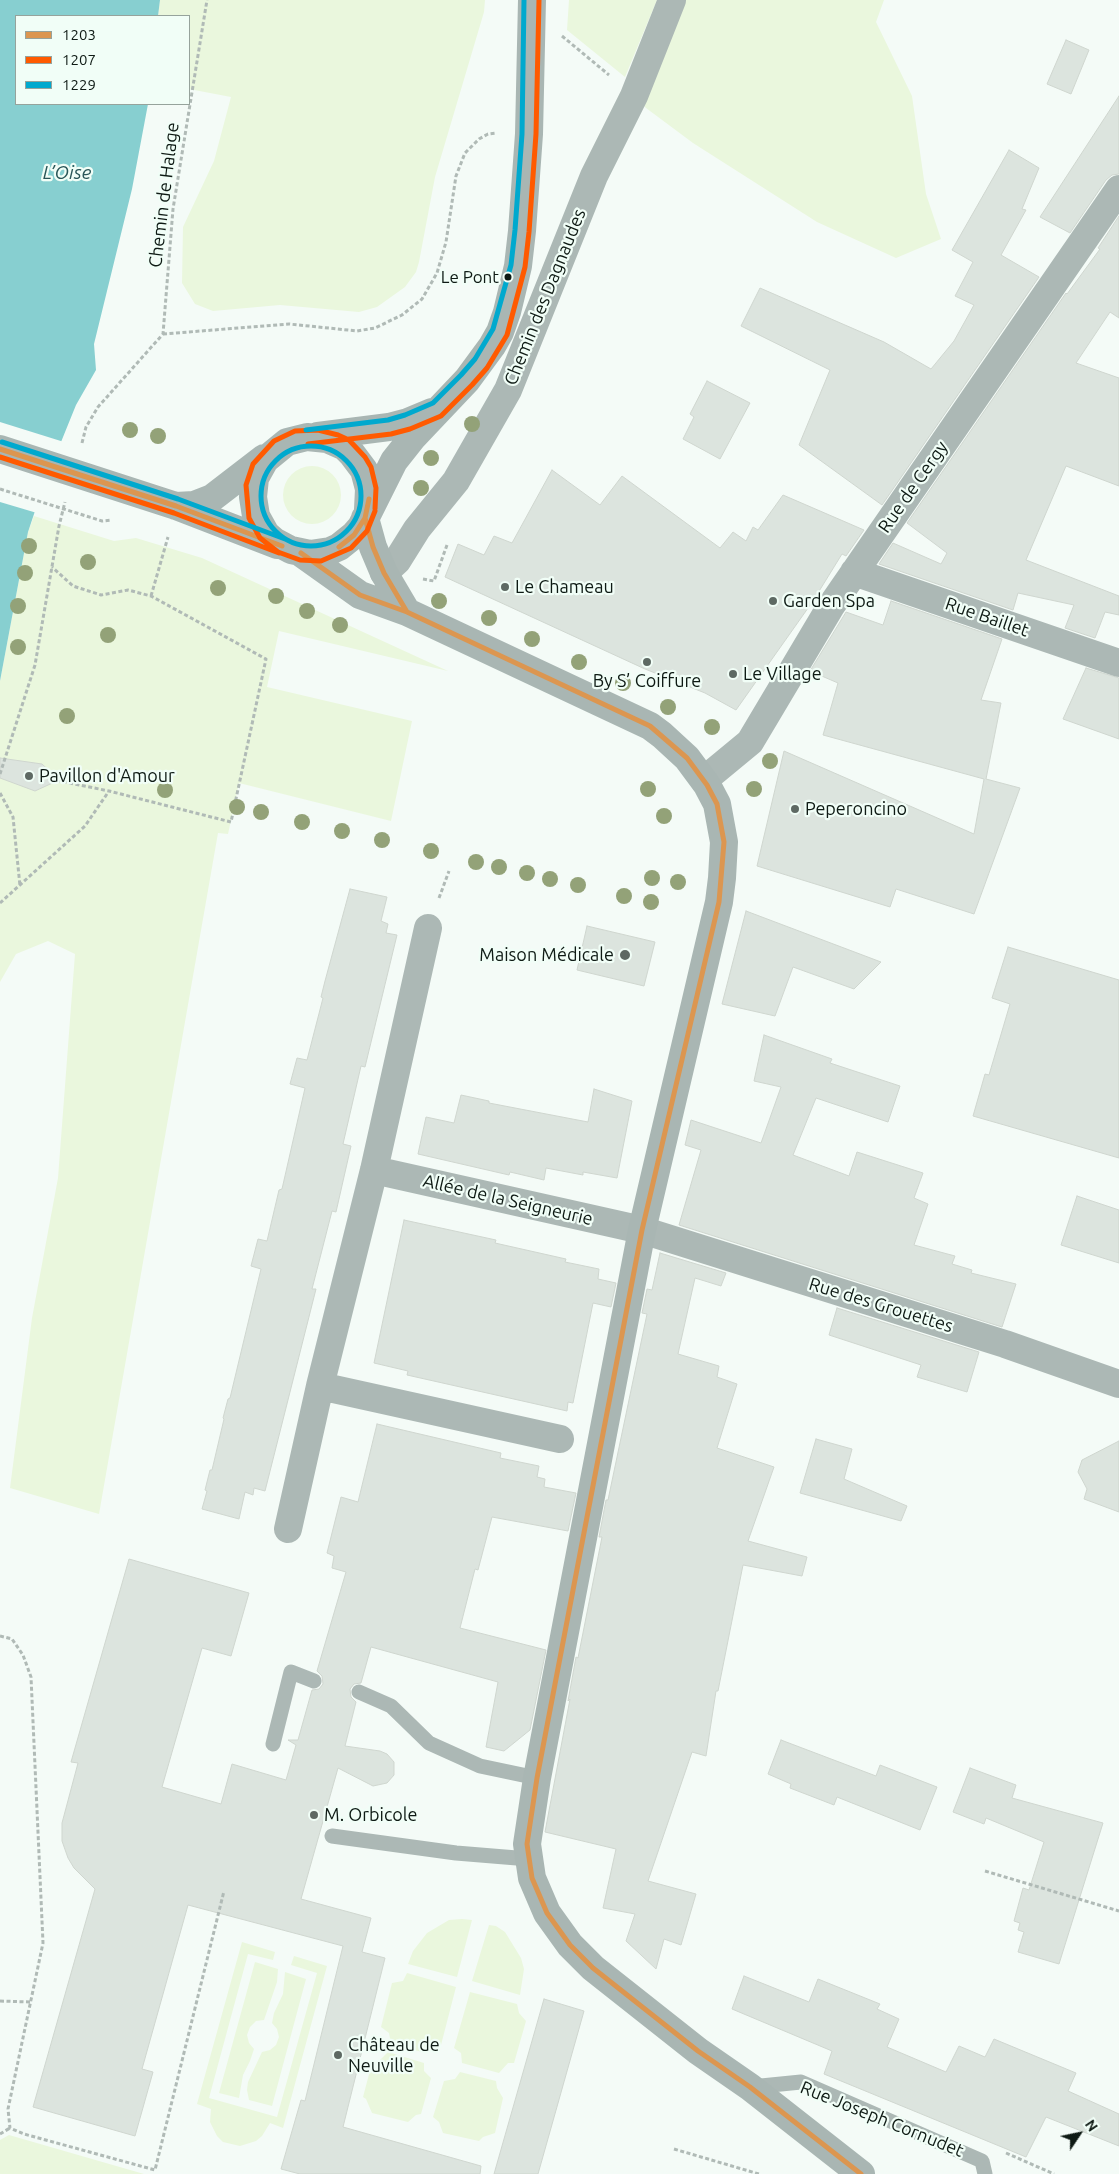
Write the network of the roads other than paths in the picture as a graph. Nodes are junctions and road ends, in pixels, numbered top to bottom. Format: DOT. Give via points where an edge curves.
graph roads {
  1 [pos="532,0"];
  2 [pos="672,0"];
  3 [pos="1119,189"];
  4 [pos="442,406"];
  5 [pos="307,437"];
  6 [pos="0,449"];
  7 [pos="271,452"];
  8 [pos="176,506"];
  9 [pos="367,514"];
  10 [pos="291,550"];
  11 [pos="854,572"];
  12 [pos="384,573"];
  13 [pos="407,612"];
  14 [pos="1119,663"];
  15 [pos="704,780"];
  16 [pos="428,928"];
  17 [pos="374,1170"];
  18 [pos="642,1230"];
  19 [pos="1119,1384"];
  20 [pos="320,1386"];
  21 [pos="560,1439"];
  22 [pos="288,1529"];
  23 [pos="314,1681"];
  24 [pos="359,1692"];
  25 [pos="273,1744"];
  26 [pos="537,1778"];
  27 [pos="332,1836"];
  28 [pos="529,1859"];
  29 [pos="750,2087"];
  30 [pos="984,2168"];
  31 [pos="861,2174"];
  1 -- 4 [label="street" via="528,134 518,266 500,332 467,380"];
  2 -- 12 [label="street, Chemin des Dagnaudes" via="634,96 594,176 508,390 449,492 417,529 397,561"];
  3 -- 11 [label="street, Rue de Cergy"];
  4 -- 5 [label="street" via="408,422"];
  4 -- 9 [label="street" via="394,461"];
  5 -- 7 [label="street" via="288,442"];
  5 -- 9 [label="street" via="336,442 356,458 368,479"];
  6 -- 8 [label="street"];
  7 -- 8 [label="street" via="212,498 194,505"];
  7 -- 10 [label="street" via="255,478 256,516 266,534"];
  8 -- 10 [label="street"];
  9 -- 10 [label="street" via="354,535 339,547 320,554"];
  9 -- 12 [label="street" via="373,547"];
  10 -- 13 [label="street, Rue Joseph Cornudet" via="360,595"];
  11 -- 14 [label="street, Rue Baillet"];
  11 -- 15 [label="street, Rue de Cergy" via="830,606 750,742"];
  12 -- 13 [label="street"];
  13 -- 15 [label="street, Rue Joseph Cornudet" via="650,726 676,747"];
  15 -- 18 [label="street, Rue Joseph Cornudet" via="717,804 721,820 724,842 722,878"];
  16 -- 17 [label="street"];
  17 -- 18 [label="street, Allée de la Seigneurie"];
  17 -- 20 [label="street"];
  18 -- 19 [label="street, Rue des Grouettes" via="1005,1344"];
  18 -- 26 [label="street, Rue Joseph Cornudet"];
  20 -- 21 [label="street"];
  20 -- 22 [label="street"];
  23 -- 25 [label="lane" via="291,1672"];
  24 -- 26 [label="lane" via="391,1706 429,1743 480,1766"];
  26 -- 28 [label="street, Rue Joseph Cornudet" via="528,1834"];
  27 -- 28 [label="lane" via="456,1853"];
  28 -- 29 [label="street, Rue Joseph Cornudet" via="538,1896 570,1945 636,2003"];
  29 -- 30 [label="lane, Rue Joseph Cornudet" via="801,2082"];
  29 -- 31 [label="street, Rue Joseph Cornudet"];
}
